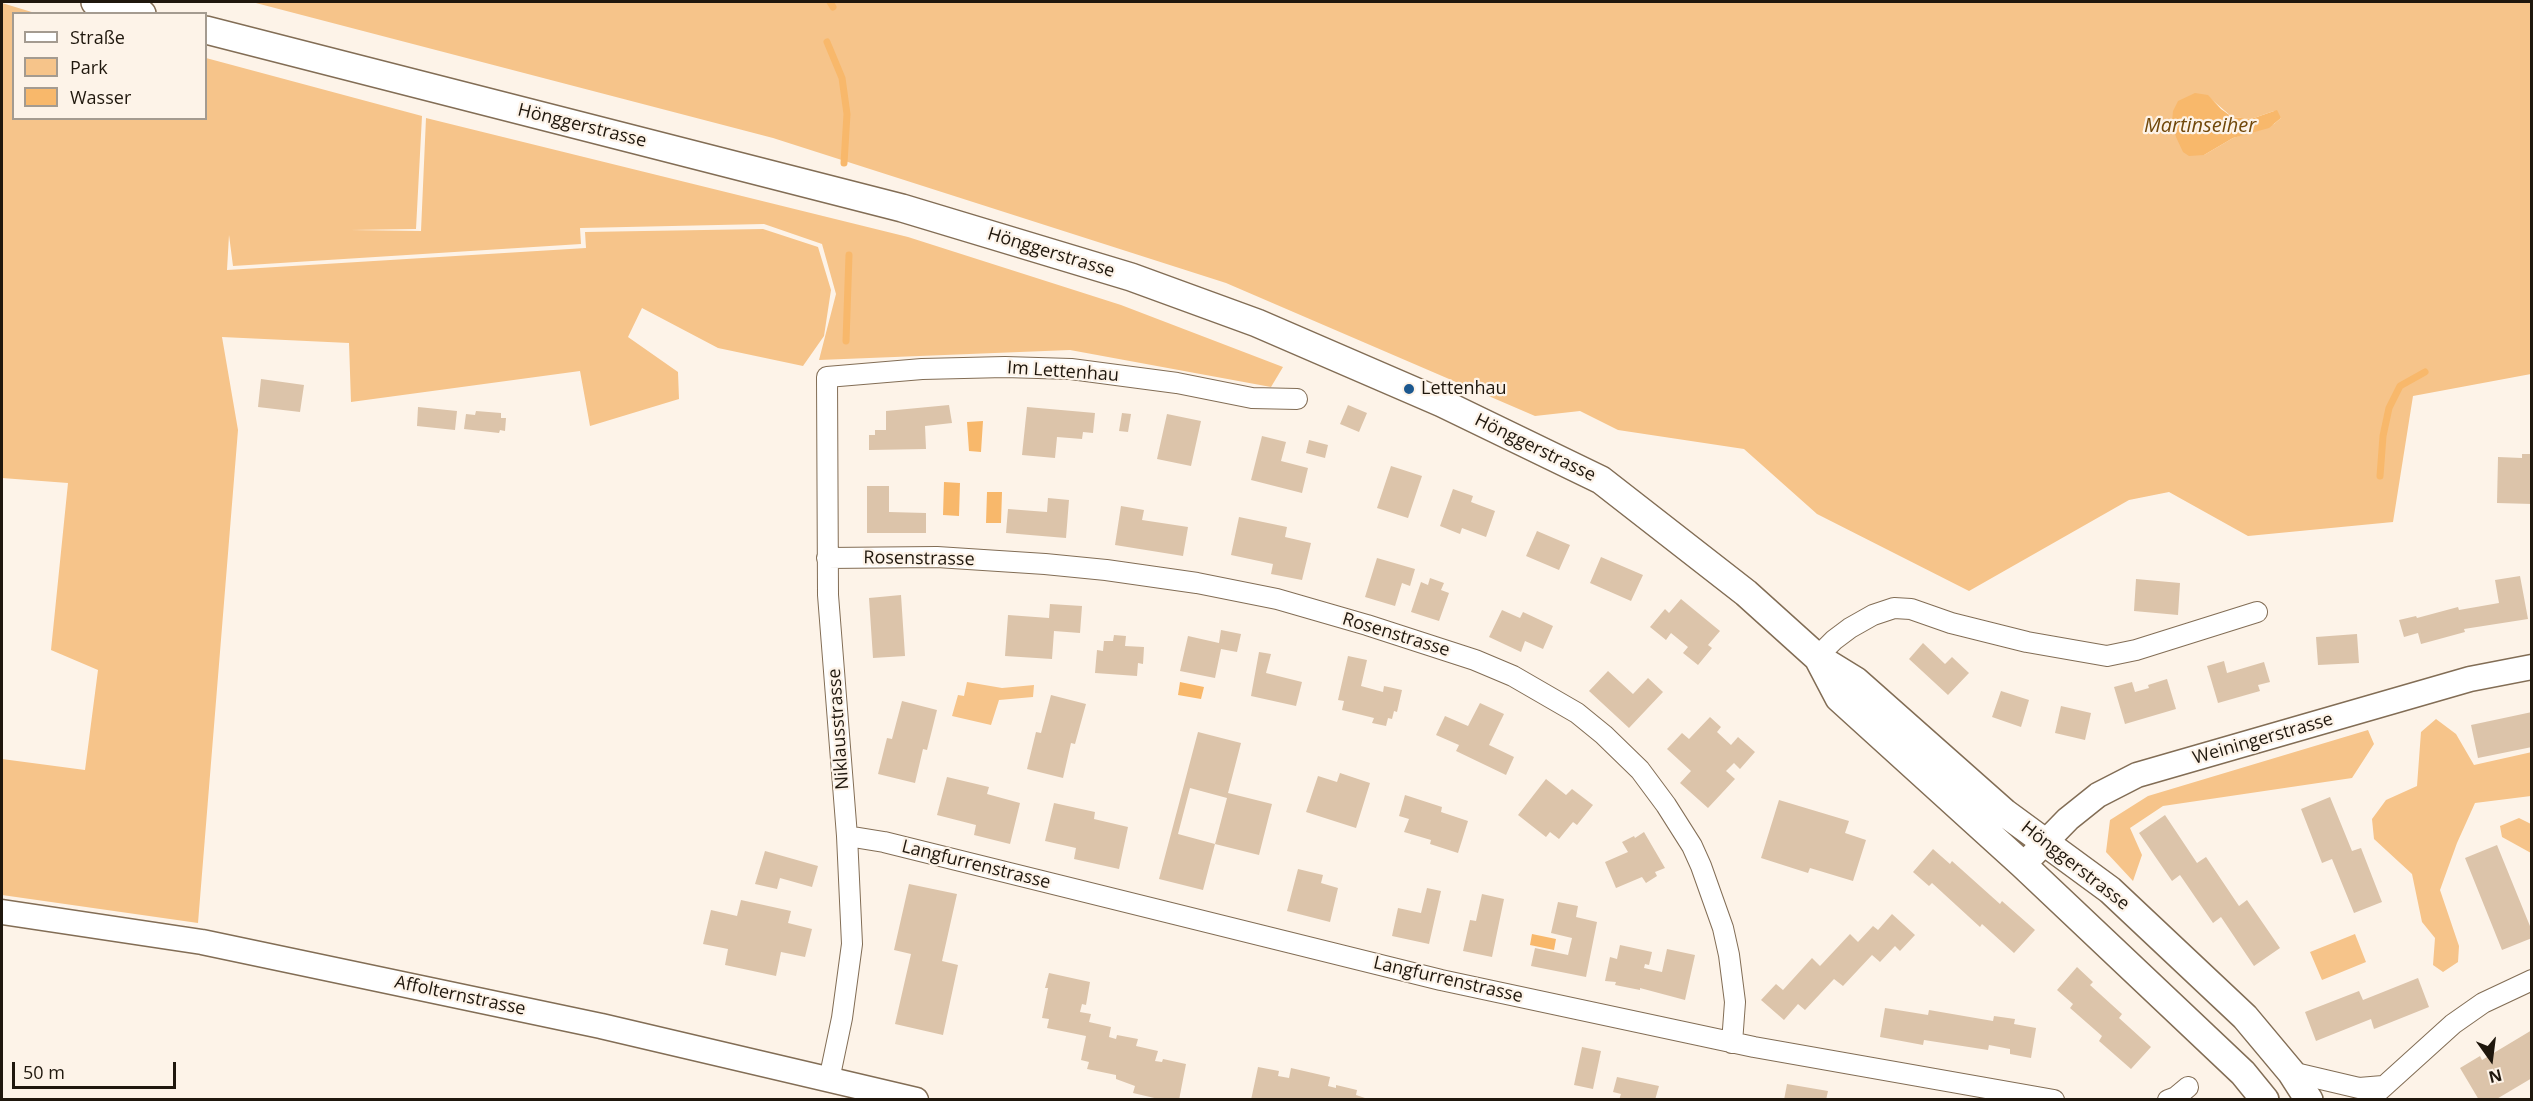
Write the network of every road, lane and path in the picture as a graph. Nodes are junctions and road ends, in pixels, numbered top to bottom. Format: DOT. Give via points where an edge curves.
graph roads {
  1 [pos="95,2"];
  2 [pos="134,12"];
  3 [pos="207,30"];
  4 [pos="827,377"];
  5 [pos="1297,399"];
  6 [pos="827,558"];
  7 [pos="2258,612"];
  8 [pos="1817,657"];
  9 [pos="2532,668"];
  10 [pos="847,836"];
  11 [pos="2045,842"];
  12 [pos="2023,865"];
  13 [pos="2,912"];
  14 [pos="2532,980"];
  15 [pos="1732,1042"];
  16 [pos="2291,1072"];
  17 [pos="829,1080"];
  18 [pos="2188,1087"];
  19 [pos="2376,1093"];
  20 [pos="916,1100"];
  21 [pos="2054,1100"];
  22 [pos="2168,1100"];
  23 [pos="2265,1100"];
  24 [pos="2309,1100"];
  1 -- 2 [label="main road"];
  3 -- 8 [label="main road, Hönggerstrasse" via="902,208 1131,277 1257,323 1451,408 1600,480 1746,593"];
  4 -- 5 [label="street, Im Lettenhau" via="922,369 1071,369 1252,398"];
  4 -- 6 [label="street, Niklausstrasse"];
  6 -- 10 [label="street, Niklausstrasse"];
  6 -- 15 [label="street, Rosenstrasse" via="937,557 1045,564 1197,583 1277,599 1367,625 1513,676 1568,708 1604,735 1640,770 1692,846 1729,955 1735,1002"];
  7 -- 8 [label="street" via="2107,656 2027,642 1911,609 1894,608 1850,628"];
  8 -- 11 [label="main road, Hönggerstrasse" via="1856,681 2005,813"];
  8 -- 12 [label="main road, Hönggerstrasse" via="1839,698"];
  9 -- 11 [label="street, Weiningerstrasse" via="2470,679 2137,775 2098,795"];
  10 -- 15 [label="street, Langfurrenstrasse" via="1441,980"];
  10 -- 17 [label="street, Niklausstrasse" via="852,944"];
  11 -- 12 [label="street, Weiningerstrasse"];
  11 -- 16 [label="main road, Hönggerstrasse" via="2110,890 2200,973 2245,1017"];
  12 -- 23 [label="main road, Hönggerstrasse" via="2243,1073"];
  13 -- 17 [label="street, Affolternstrasse" via="202,942 601,1026"];
  14 -- 19 [label="street" via="2483,1003 2453,1024"];
  15 -- 21 [label="street, Langfurrenstrasse"];
  16 -- 19 [label="street"];
  16 -- 24 [label="main road, Hönggerstrasse"];
  17 -- 20 [label="street, Affolternstrasse"];
  18 -- 22 [label="street"];
}
